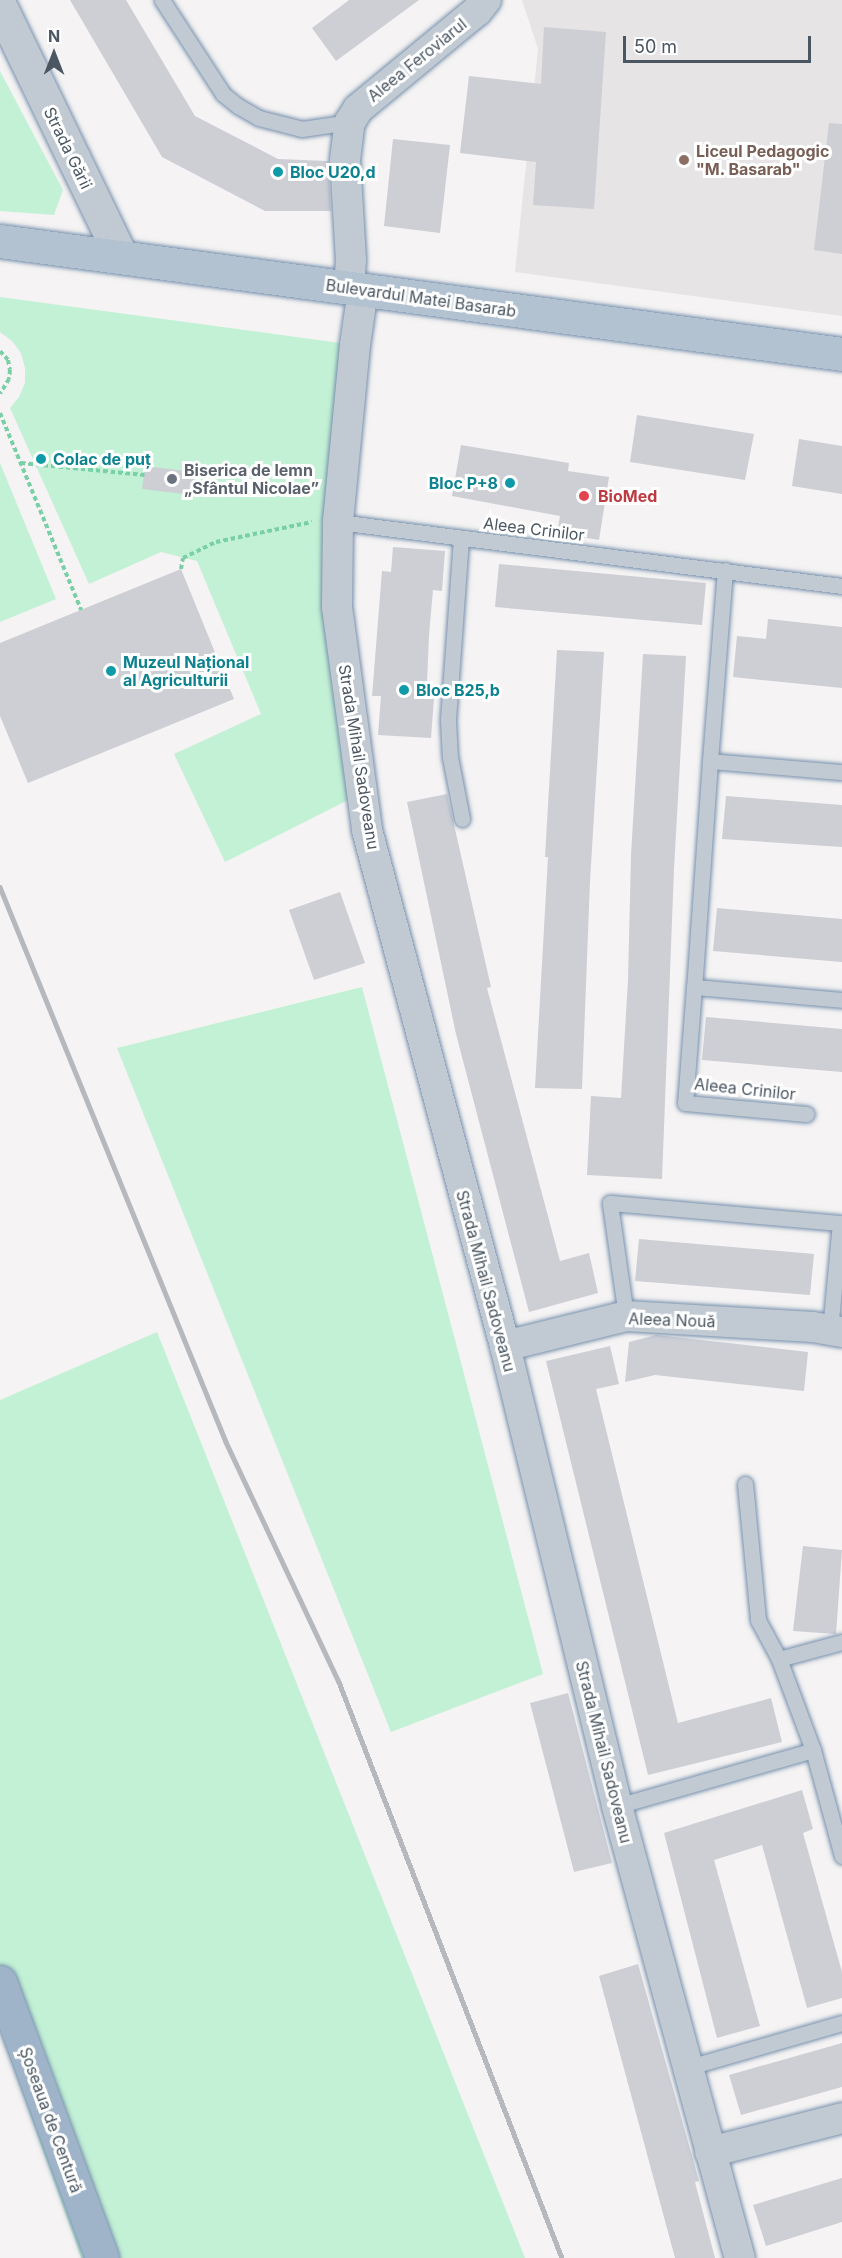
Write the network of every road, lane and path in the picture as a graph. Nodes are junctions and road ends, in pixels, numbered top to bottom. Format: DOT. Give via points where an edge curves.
graph roads {
  1 [pos="162,0"];
  2 [pos="486,0"];
  3 [pos="0,6"];
  4 [pos="350,122"];
  5 [pos="0,241"];
  6 [pos="121,256"];
  7 [pos="356,289"];
  8 [pos="0,351"];
  9 [pos="842,354"];
  10 [pos="0,394"];
  11 [pos="0,413"];
  12 [pos="21,463"];
  13 [pos="144,475"];
  14 [pos="338,522"];
  15 [pos="461,538"];
  16 [pos="181,569"];
  17 [pos="725,570"];
  18 [pos="842,586"];
  19 [pos="81,610"];
  20 [pos="710,761"];
  21 [pos="842,772"];
  22 [pos="462,819"];
  23 [pos="694,987"];
  24 [pos="842,1000"];
  25 [pos="807,1114"];
  26 [pos="626,1316"];
  27 [pos="836,1331"];
  28 [pos="505,1346"];
  29 [pos="745,1484"];
  30 [pos="842,1642"];
  31 [pos="779,1659"];
  32 [pos="813,1750"];
  33 [pos="617,1806"];
  34 [pos="842,1856"];
  35 [pos="0,1982"];
  36 [pos="842,2023"];
  37 [pos="686,2068"];
  38 [pos="842,2118"];
  39 [pos="710,2152"];
  40 [pos="102,2258"];
  41 [pos="740,2258"];
  1 -- 4 [label="lane" via="223,94 238,106 259,118 302,129"];
  2 -- 4 [label="street, Aleea Feroviarul" via="358,109"];
  3 -- 6 [label="street, Strada Gării"];
  4 -- 7 [label="street" via="345,160"];
  5 -- 6 [label="main road, Bulevardul Matei Basarab"];
  6 -- 7 [label="main road, Bulevardul Matei Basarab"];
  7 -- 9 [label="main road, Bulevardul Matei Basarab"];
  7 -- 14 [label="street, Strada Mihail Sadoveanu" via="355,345"];
  8 -- 10 [label="path" via="10,370"];
  11 -- 12 [label="path"];
  12 -- 13 [label="path"];
  12 -- 19 [label="path"];
  14 -- 15 [label="lane, Aleea Crinilor"];
  14 -- 16 [label="path" via="306,522 216,542 183,558"];
  14 -- 28 [label="street, Strada Mihail Sadoveanu" via="337,607 367,830"];
  15 -- 17 [label="lane, Aleea Crinilor"];
  15 -- 22 [label="lane" via="448,721 450,757"];
  17 -- 18 [label="lane, Aleea Crinilor"];
  17 -- 20 [label="lane, Aleea Crinilor"];
  20 -- 21 [label="lane"];
  20 -- 23 [label="lane, Aleea Crinilor"];
  23 -- 24 [label="lane"];
  23 -- 25 [label="lane, Aleea Crinilor" via="685,1103"];
  26 -- 27 [label="street, Aleea Nouă"];
  26 -- 27 [label="lane" via="610,1203 840,1223"];
  26 -- 28 [label="street, Aleea Nouă"];
  28 -- 33 [label="street, Strada Mihail Sadoveanu"];
  29 -- 31 [label="lane" via="758,1620"];
  30 -- 31 [label="lane"];
  31 -- 32 [label="lane"];
  32 -- 33 [label="lane"];
  32 -- 34 [label="lane"];
  33 -- 37 [label="street, Strada Mihail Sadoveanu"];
  35 -- 40 [label="highway, Șoseaua de Centură"];
  36 -- 37 [label="lane"];
  37 -- 39 [label="street, Strada Mihail Sadoveanu"];
  38 -- 39 [label="street"];
  39 -- 41 [label="street, Strada Mihail Sadoveanu"];
}
